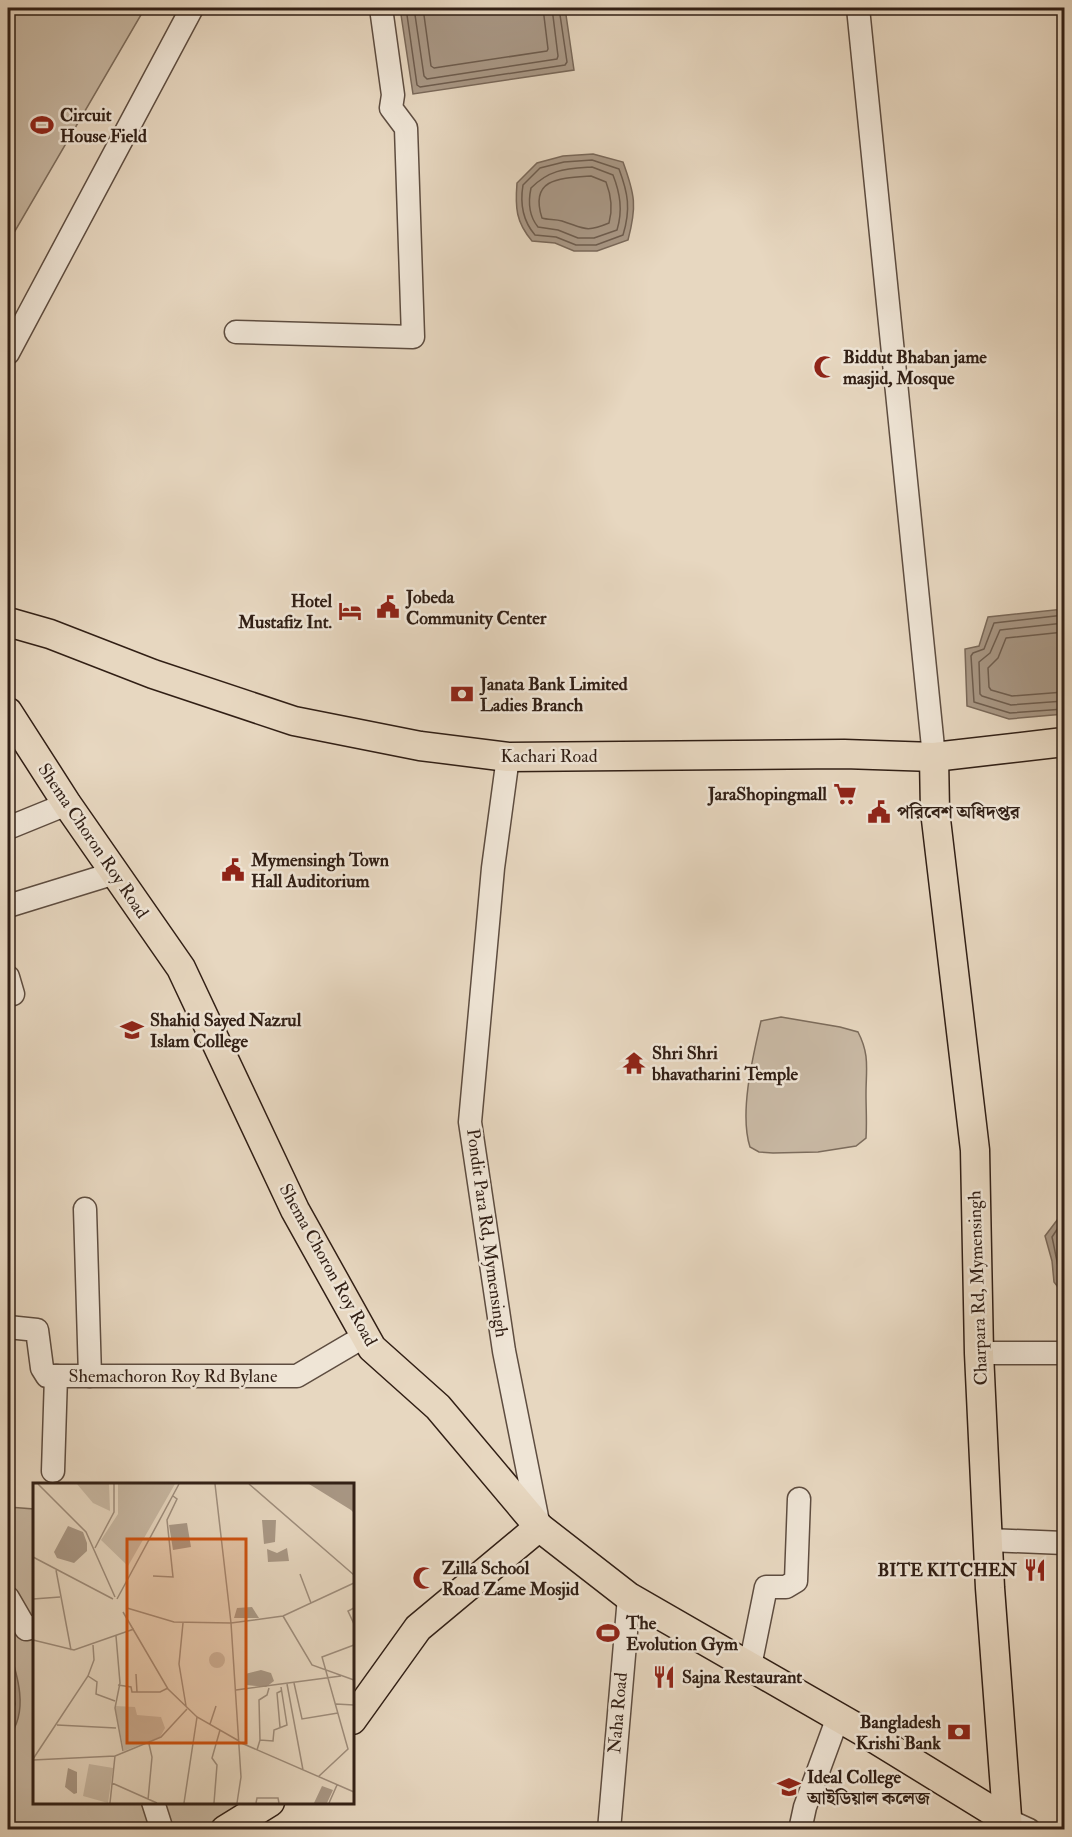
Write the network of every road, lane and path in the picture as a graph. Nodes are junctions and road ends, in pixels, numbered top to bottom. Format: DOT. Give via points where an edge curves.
graph roads {
  1 [pos="192,8"];
  2 [pos="381,8"];
  3 [pos="858,8"];
  4 [pos="236,332"];
  5 [pos="8,354"];
  6 [pos="8,622"];
  7 [pos="8,631"];
  8 [pos="50,634"];
  9 [pos="8,642"];
  10 [pos="8,712"];
  11 [pos="1065,741"];
  12 [pos="508,757"];
  13 [pos="934,757"];
  14 [pos="67,804"];
  15 [pos="8,828"];
  16 [pos="115,873"];
  17 [pos="8,906"];
  18 [pos="85,1209"];
  19 [pos="8,1327"];
  20 [pos="365,1336"];
  21 [pos="979,1353"];
  22 [pos="1065,1353"];
  23 [pos="56,1376"];
  24 [pos="90,1376"];
  25 [pos="53,1471"];
  26 [pos="799,1499"];
  27 [pos="539,1527"];
  28 [pos="988,1540"];
  29 [pos="1065,1543"];
  30 [pos="629,1597"];
  31 [pos="8,1598"];
  32 [pos="33,1627"];
  33 [pos="750,1666"];
  34 [pos="354,1717"];
  35 [pos="838,1717"];
  36 [pos="153,1804"];
  37 [pos="268,1804"];
  38 [pos="1015,1826"];
  39 [pos="162,1830"];
  40 [pos="225,1830"];
  41 [pos="609,1830"];
  42 [pos="800,1830"];
  1 -- 5 [label="street"];
  2 -- 4 [label="street" via="393,95 391,108 406,128 413,337"];
  3 -- 13 [label="street"];
  6 -- 8 [label="main road, Kachari Road"];
  7 -- 9 [label="main road"];
  8 -- 9 [label="main road"];
  8 -- 12 [label="main road, Kachari Road" via="153,674 294,721 420,747"];
  10 -- 14 [label="main road, Shema Choron Roy Road"];
  11 -- 13 [label="main road, Kachari Road"];
  12 -- 13 [label="main road, Kachari Road"];
  12 -- 27 [label="street, Pondit Para Rd, Mymensingh" via="493,868 470,1122 504,1351"];
  13 -- 21 [label="main road, Charpara Rd, Mymensingh" via="935,811 975,1150"];
  14 -- 15 [label="street"];
  14 -- 16 [label="main road, Shema Choron Roy Road"];
  16 -- 17 [label="street"];
  16 -- 20 [label="main road, Shema Choron Roy Road" via="181,968 295,1209"];
  18 -- 24 [label="street"];
  19 -- 23 [label="street, Shemachoron Roy Rd Bylane" via="37,1330 42,1368 47,1376"];
  20 -- 24 [label="street, Shemachoron Roy Rd Bylane" via="297,1376"];
  20 -- 27 [label="main road, Shema Choron Roy Road" via="372,1348 438,1407"];
  21 -- 22 [label="street"];
  21 -- 28 [label="main road, Charpara Rd, Mymensingh"];
  23 -- 24 [label="street, Shemachoron Roy Rd Bylane"];
  23 -- 25 [label="street"];
  26 -- 33 [label="street" via="796,1581 786,1587 766,1587"];
  27 -- 30 [label="main road, Shema Choron Roy Road"];
  27 -- 34 [label="main road" via="418,1628"];
  28 -- 29 [label="street"];
  28 -- 38 [label="main road, Charpara Rd, Mymensingh"];
  30 -- 33 [label="main road, Shema Choron Roy Road"];
  30 -- 41 [label="street, Naha Road"];
  31 -- 32 [label="street" via="26,1629"];
  33 -- 35 [label="main road, Shema Choron Roy Road"];
  35 -- 38 [label="main road, Shema Choron Roy Road"];
  35 -- 42 [label="street"];
  36 -- 39 [label="street"];
  37 -- 40 [label="main road"];
}
